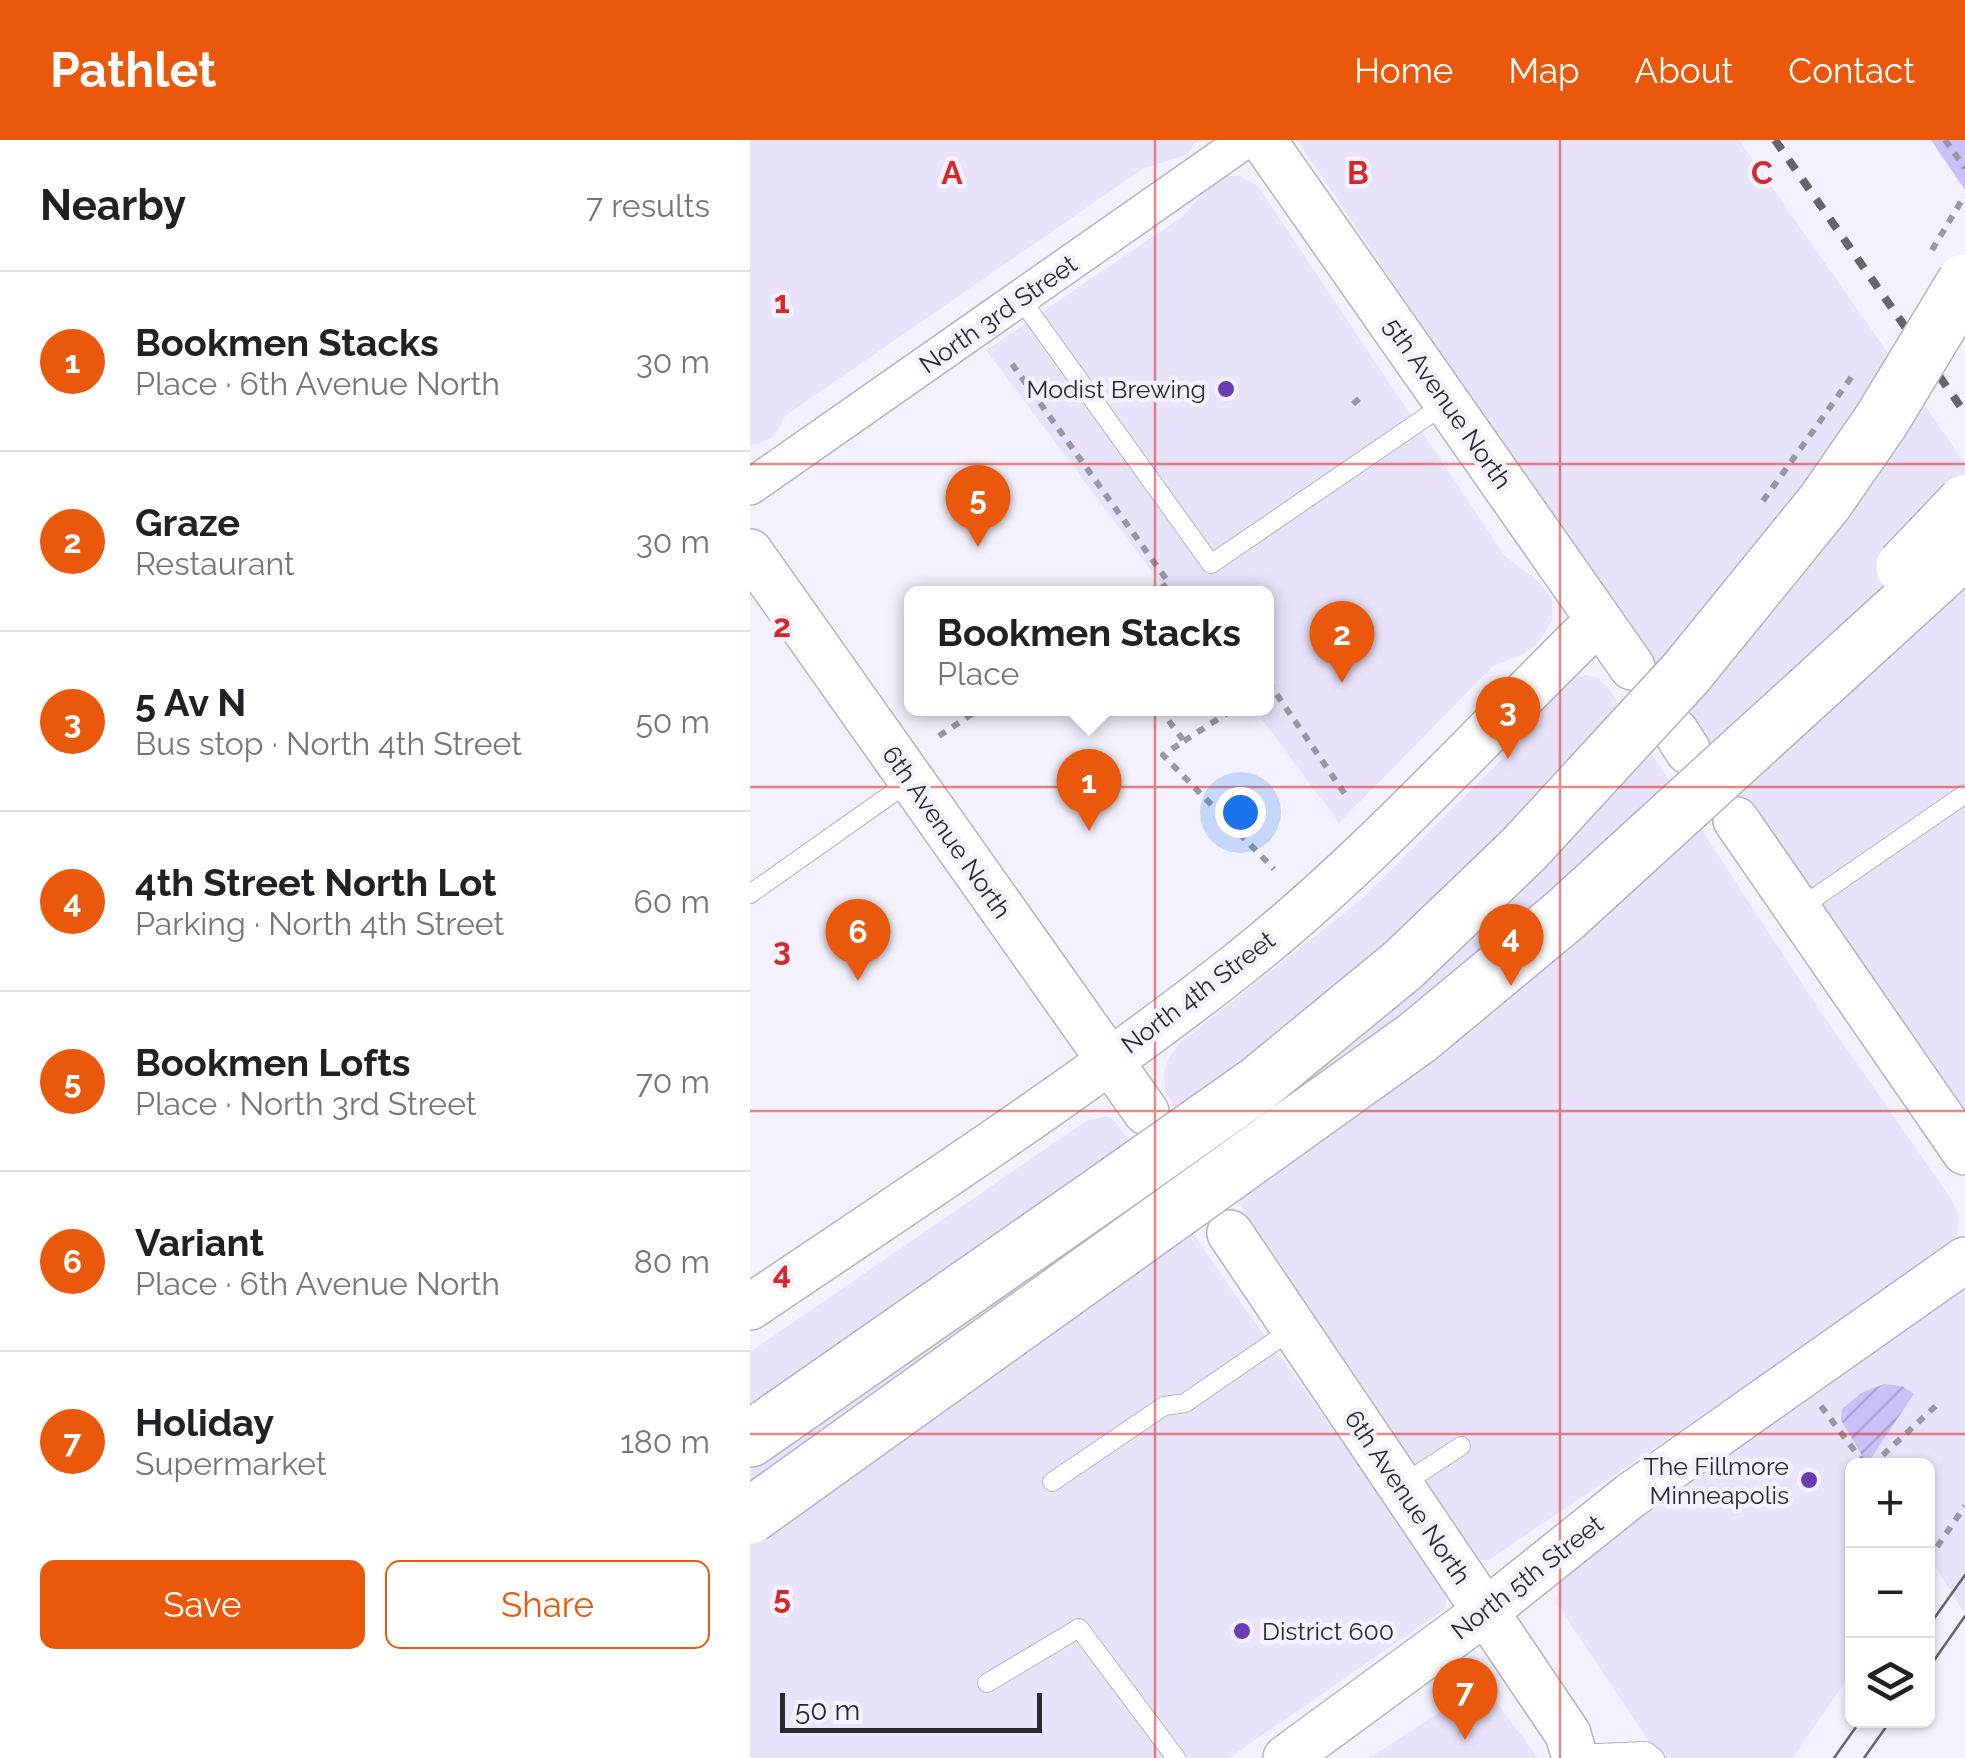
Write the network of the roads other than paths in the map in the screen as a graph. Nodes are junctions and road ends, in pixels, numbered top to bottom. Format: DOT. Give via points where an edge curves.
graph roads {
  1 [pos="1246,140"];
  2 [pos="1263,140"];
  3 [pos="1965,282"];
  4 [pos="1020,298"];
  5 [pos="1448,402"];
  6 [pos="750,487"];
  7 [pos="1965,502"];
  8 [pos="1965,550"];
  9 [pos="750,552"];
  10 [pos="1599,620"];
  11 [pos="1632,667"];
  12 [pos="910,781"];
  13 [pos="1965,794"];
  14 [pos="1736,820"];
  15 [pos="1611,872"];
  16 [pos="750,894"];
  17 [pos="1797,910"];
  18 [pos="1110,1060"];
  19 [pos="1146,1112"];
  20 [pos="1965,1152"];
  21 [pos="1230,1234"];
  22 [pos="1965,1260"];
  23 [pos="750,1307"];
  24 [pos="1294,1328"];
  25 [pos="750,1440"];
  26 [pos="1462,1446"];
  27 [pos="1052,1482"];
  28 [pos="1400,1486"];
  29 [pos="750,1516"];
  30 [pos="1485,1612"];
  31 [pos="986,1683"];
  32 [pos="1575,1756"];
  33 [pos="1176,1758"];
  34 [pos="1286,1758"];
  35 [pos="1656,1758"];
  1 -- 4 [label="street, North 3rd Street"];
  2 -- 5 [label="street, 5th Avenue North"];
  3 -- 25 [label="highway, bridge" via="1872,434 1788,548 1686,672 1464,908 1258,1084"];
  4 -- 5 [label="lane" via="1210,564"];
  4 -- 6 [label="street, North 3rd Street"];
  5 -- 10 [label="street, 5th Avenue North"];
  7 -- 15 [label="highway, bridge"];
  8 -- 15 [label="highway, bridge"];
  9 -- 12 [label="street, 6th Avenue North"];
  10 -- 11 [label="street, 5th Avenue North"];
  10 -- 18 [label="street, North 4th Street" via="1346,874"];
  12 -- 16 [label="lane"];
  12 -- 18 [label="street, 6th Avenue North"];
  13 -- 17 [label="lane"];
  14 -- 17 [label="street"];
  15 -- 29 [label="highway, bridge" via="1403,1048"];
  17 -- 20 [label="street"];
  18 -- 19 [label="street, 6th Avenue North"];
  18 -- 23 [label="street, North 4th Street"];
  21 -- 24 [label="street, 6th Avenue North"];
  22 -- 30 [label="street, North 5th Street" via="1630,1496"];
  24 -- 27 [label="lane"];
  24 -- 28 [label="street, 6th Avenue North"];
  26 -- 28 [label="lane"];
  28 -- 30 [label="street, 6th Avenue North"];
  30 -- 32 [label="street, 6th Avenue North" via="1568,1734"];
  30 -- 34 [label="street, North 5th Street"];
  31 -- 33 [label="lane" via="1079,1628"];
  32 -- 35 [label="lane" via="1646,1751"];
}
